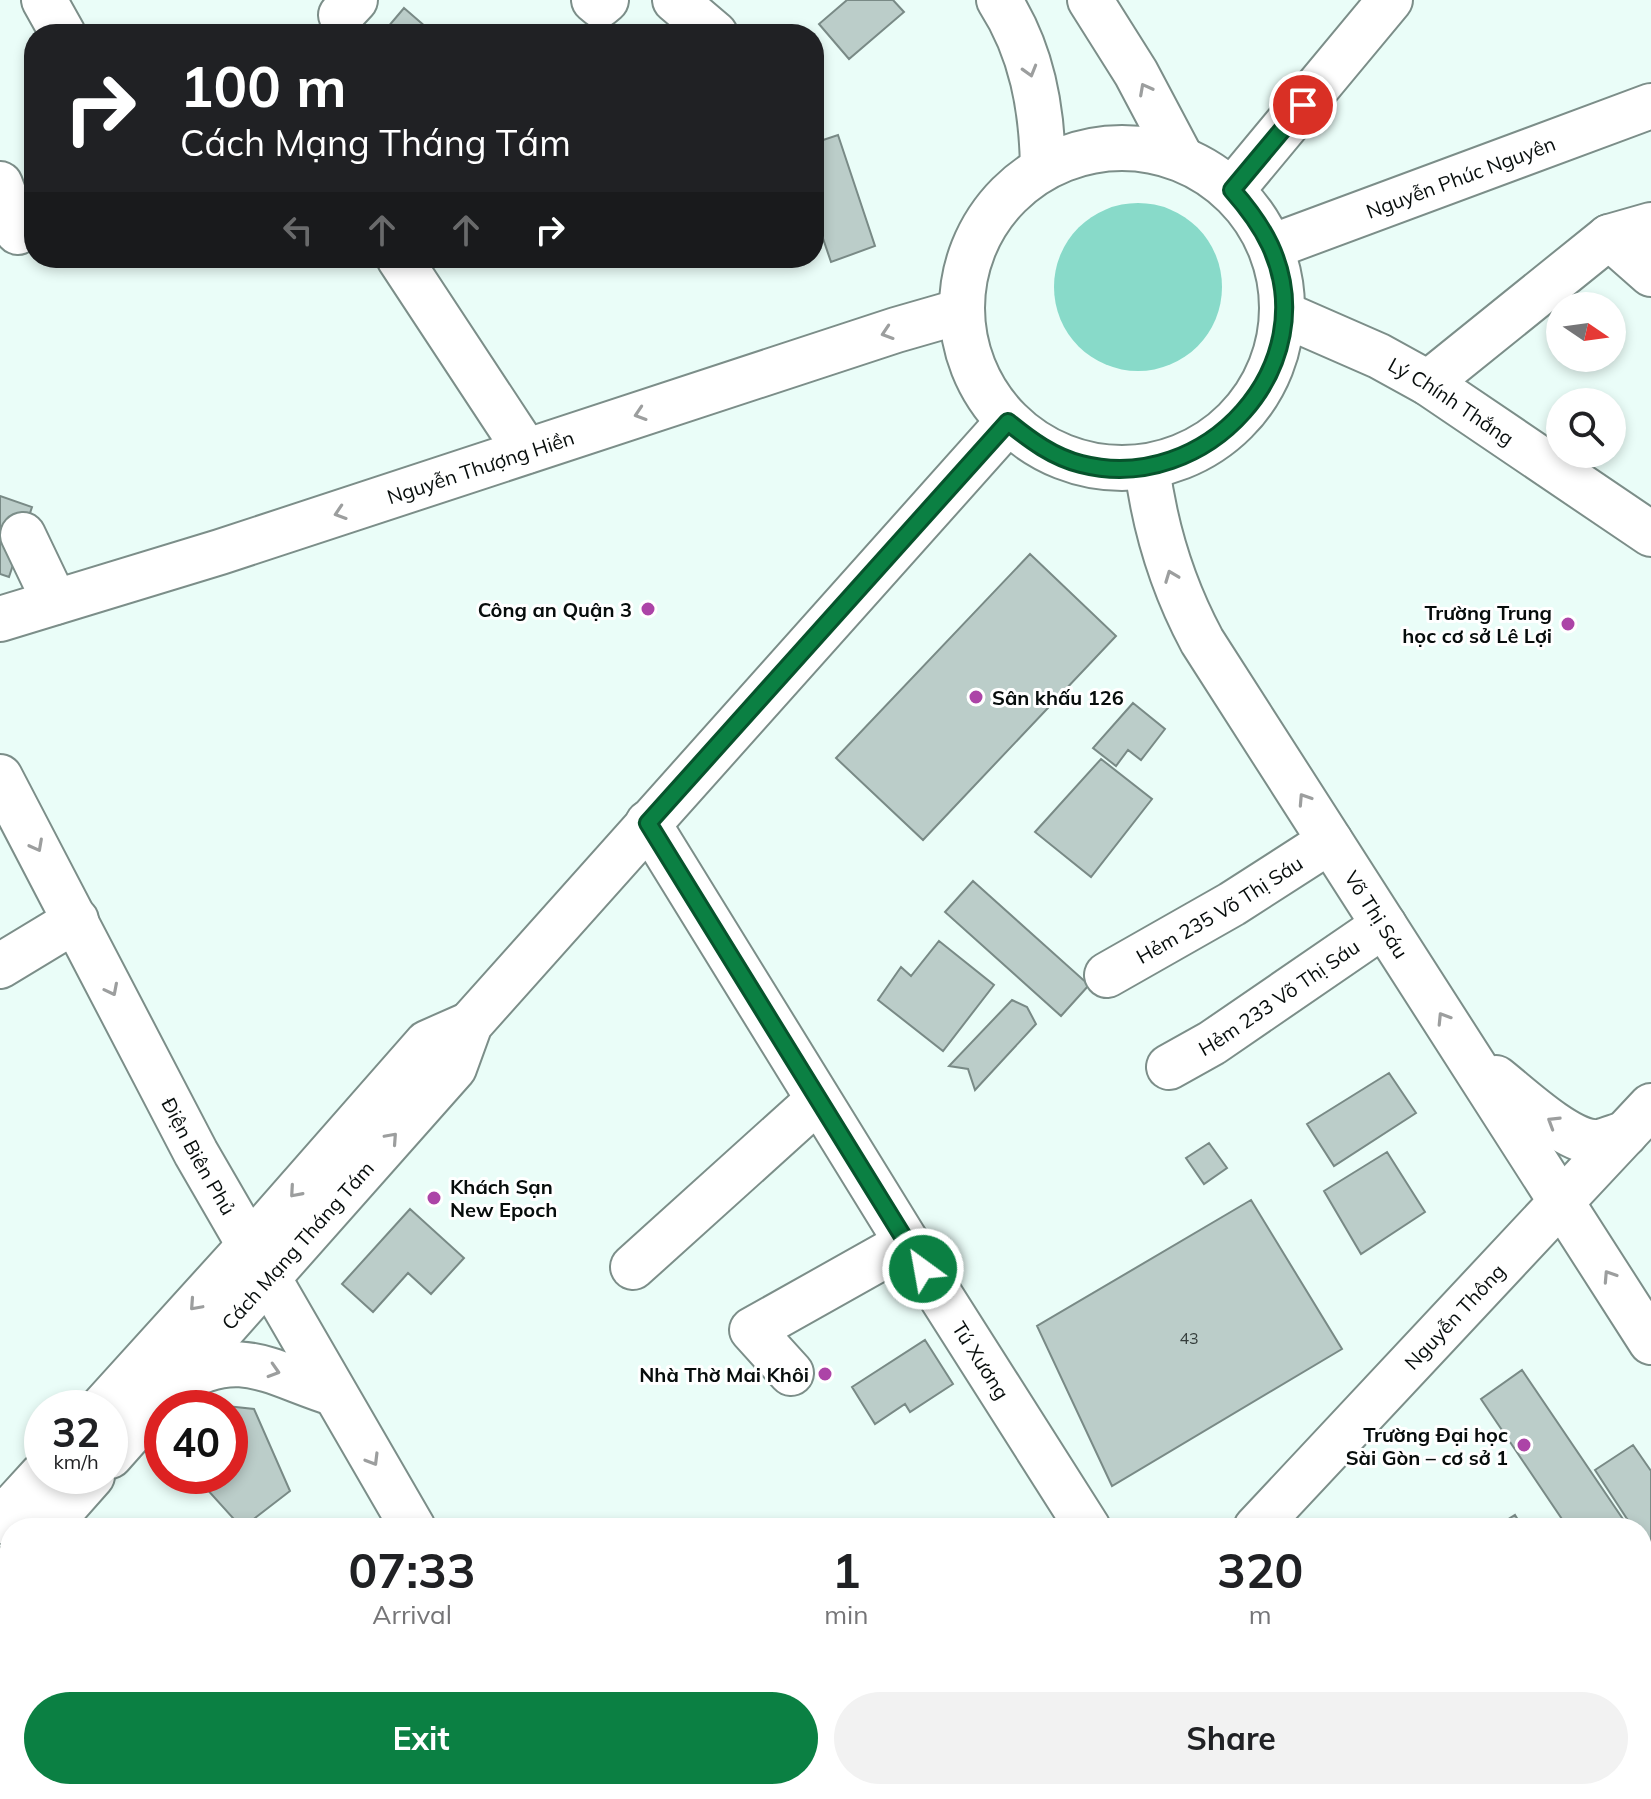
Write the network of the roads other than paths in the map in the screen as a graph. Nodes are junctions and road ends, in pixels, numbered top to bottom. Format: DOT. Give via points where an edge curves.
graph roads {
  1 [pos="44,0"];
  2 [pos="594,0"];
  3 [pos="606,0"];
  4 [pos="675,0"];
  5 [pos="999,0"];
  6 [pos="1090,0"];
  7 [pos="1390,0"];
  8 [pos="57,24"];
  9 [pos="703,24"];
  10 [pos="1651,106"];
  11 [pos="1181,158"];
  12 [pos="1043,168"];
  13 [pos="0,184"];
  14 [pos="1232,190"];
  15 [pos="1651,225"];
  16 [pos="17,232"];
  17 [pos="1609,237"];
  18 [pos="1271,247"];
  19 [pos="406,268"];
  20 [pos="1651,274"];
  21 [pos="962,311"];
  22 [pos="1283,314"];
  23 [pos="1428,383"];
  24 [pos="1008,422"];
  25 [pos="526,451"];
  26 [pos="1147,467"];
  27 [pos="1651,534"];
  28 [pos="23,535"];
  29 [pos="55,602"];
  30 [pos="0,619"];
  31 [pos="0,777"];
  32 [pos="648,823"];
  33 [pos="1330,841"];
  34 [pos="76,920"];
  35 [pos="1384,925"];
  36 [pos="0,966"];
  37 [pos="1107,975"];
  38 [pos="1467,1056"];
  39 [pos="1169,1067"];
  40 [pos="818,1100"];
  41 [pos="1638,1120"];
  42 [pos="1561,1202"];
  43 [pos="907,1243"];
  44 [pos="258,1264"];
  45 [pos="633,1267"];
  46 [pos="1651,1342"];
  47 [pos="791,1373"];
  48 [pos="173,1385"];
  49 [pos="122,1390"];
  50 [pos="333,1393"];
  51 [pos="128,1436"];
  52 [pos="25,1494"];
  53 [pos="76,1494"];
  54 [pos="3,1518"];
  55 [pos="55,1518"];
  56 [pos="407,1518"];
  57 [pos="1082,1518"];
  58 [pos="1265,1518"];
  1 -- 8 [label="main road"];
  2 -- 3 [label="main road" via="600,5"];
  4 -- 9 [label="main road"];
  5 -- 12 [label="main road, one-way" via="1031,69"];
  11 -- 6 [label="main road, one-way"];
  7 -- 14 [label="main road"];
  10 -- 18 [label="main road, Nguyễn Phúc Nguyên"];
  11 -- 12 [label="main road" via="1135,147 1088,151"];
  11 -- 14 [label="main road"];
  12 -- 21 [label="main road" via="1009,194 983,229 967,269"];
  13 -- 16 [label="main road"];
  14 -- 18 [label="main road"];
  15 -- 17 [label="main road"];
  17 -- 20 [label="main road"];
  17 -- 23 [label="main road"];
  18 -- 22 [label="main road"];
  19 -- 25 [label="main road"];
  21 -- 24 [label="main road" via="974,369"];
  21 -- 25 [label="main road, Nguyễn Thượng Hiền, one-way"];
  22 -- 23 [label="main road, Lý Chính Thắng"];
  22 -- 26 [label="main road" via="1278,348 1264,383 1243,414 1183,458"];
  23 -- 27 [label="main road, Lý Chính Thắng"];
  24 -- 26 [label="main road" via="1053,454 1081,464"];
  24 -- 32 [label="main road, Cách Mạng Tháng Tám"];
  25 -- 29 [label="main road, Nguyễn Thượng Hiền, one-way"];
  33 -- 26 [label="main road, Võ Thị Sáu, one-way" via="1188,614 1164,557"];
  28 -- 29 [label="main road"];
  29 -- 30 [label="main road, Nguyễn Thượng Hiền"];
  31 -- 34 [label="main road, Điện Biên Phủ, one-way"];
  32 -- 40 [label="main road, Tú Xương"];
  32 -- 44 [label="main road, Cách Mạng Tháng Tám" via="470,1024 427,1043"];
  33 -- 35 [label="main road, Võ Thị Sáu"];
  33 -- 37 [label="main road, Hẻm 235 Võ Thị Sáu"];
  34 -- 36 [label="main road"];
  34 -- 44 [label="main road, Điện Biên Phủ, one-way"];
  38 -- 35 [label="main road, Võ Thị Sáu, one-way"];
  35 -- 39 [label="main road, Hẻm 233 Võ Thị Sáu"];
  41 -- 38 [label="main road, one-way" via="1594,1142 1533,1109"];
  38 -- 42 [label="main road, Võ Thị Sáu"];
  40 -- 43 [label="main road, Tú Xương"];
  40 -- 45 [label="main road"];
  41 -- 42 [label="main road, Nguyễn Thông"];
  46 -- 42 [label="main road, Võ Thị Sáu, one-way"];
  42 -- 58 [label="main road, Nguyễn Thông"];
  43 -- 47 [label="main road" via="752,1330"];
  43 -- 57 [label="main road, Tú Xương"];
  44 -- 48 [label="main road, Cách Mạng Tháng Tám"];
  44 -- 49 [label="main road, Cách Mạng Tháng Tám, one-way"];
  44 -- 50 [label="main road, Điện Biên Phủ"];
  48 -- 50 [label="main road, one-way" via="207,1368 248,1365"];
  48 -- 51 [label="main road, Cách Mạng Tháng Tám"];
  50 -- 56 [label="main road, Điện Biên Phủ, one-way"];
  52 -- 54 [label="main road"];
  53 -- 55 [label="main road"];
}
